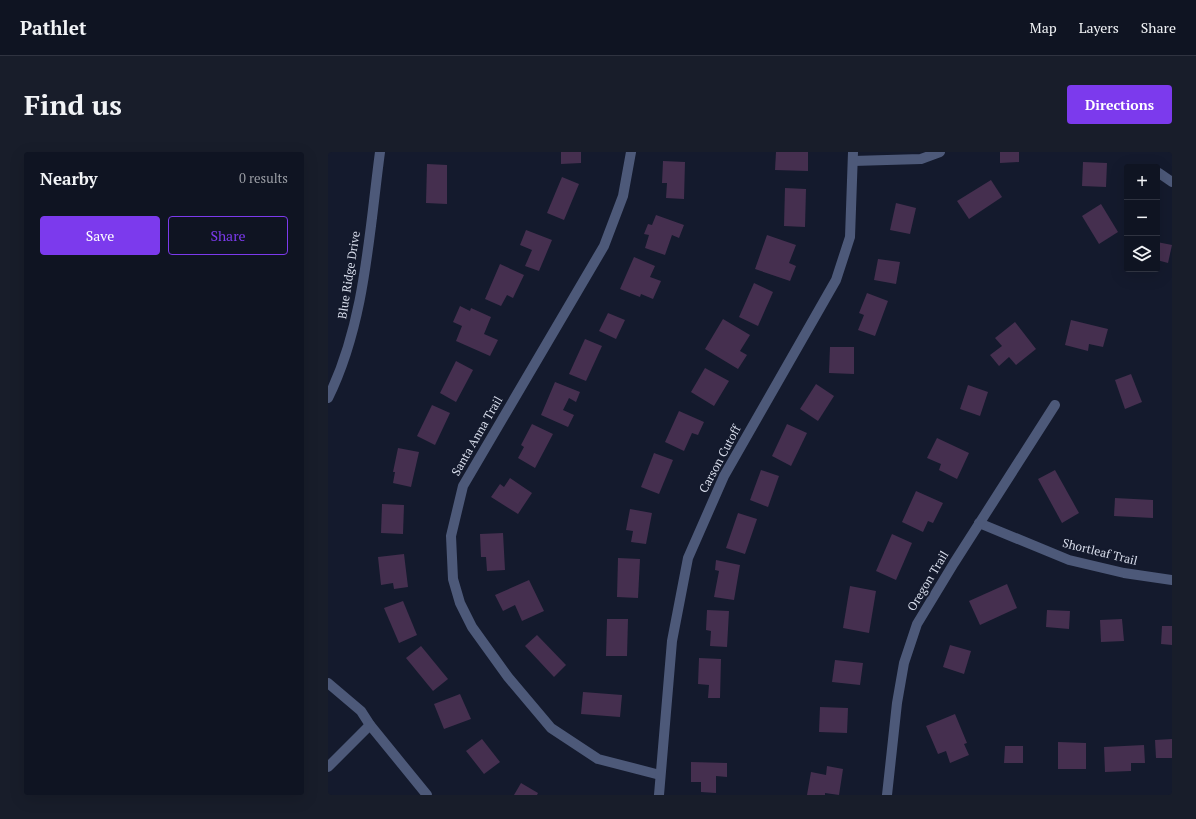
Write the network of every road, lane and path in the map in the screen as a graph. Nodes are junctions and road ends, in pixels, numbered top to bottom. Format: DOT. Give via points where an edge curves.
graph roads {
  1 [pos="380,152"];
  2 [pos="631,152"];
  3 [pos="940,152"];
  4 [pos="853,157"];
  5 [pos="1160,174"];
  6 [pos="1172,182"];
  7 [pos="328,398"];
  8 [pos="1055,405"];
  9 [pos="979,523"];
  10 [pos="1172,580"];
  11 [pos="328,684"];
  12 [pos="370,725"];
  13 [pos="328,767"];
  14 [pos="660,775"];
  15 [pos="426,795"];
  16 [pos="659,795"];
  17 [pos="887,795"];
  1 -- 7 [label="street, Blue Ridge Drive" via="356,319 339,376"];
  2 -- 14 [label="street, Santa Anna Trail" via="623,196 604,246 463,486 451,536 453,579 460,603 472,627 508,677 551,728 598,759"];
  3 -- 4 [label="street" via="921,159"];
  4 -- 14 [label="street, Carson Cutoff" via="850,237 836,280 724,476 688,558 672,641"];
  5 -- 6 [label="street"];
  8 -- 9 [label="street, Oregon Trail"];
  9 -- 10 [label="street, Shortleaf Trail" via="1069,560"];
  9 -- 17 [label="street, Oregon Trail" via="917,624 906,656 896,703"];
  11 -- 12 [label="street" via="361,711"];
  12 -- 13 [label="street"];
  12 -- 15 [label="street"];
  14 -- 16 [label="street, Carson Cutoff"];
}
